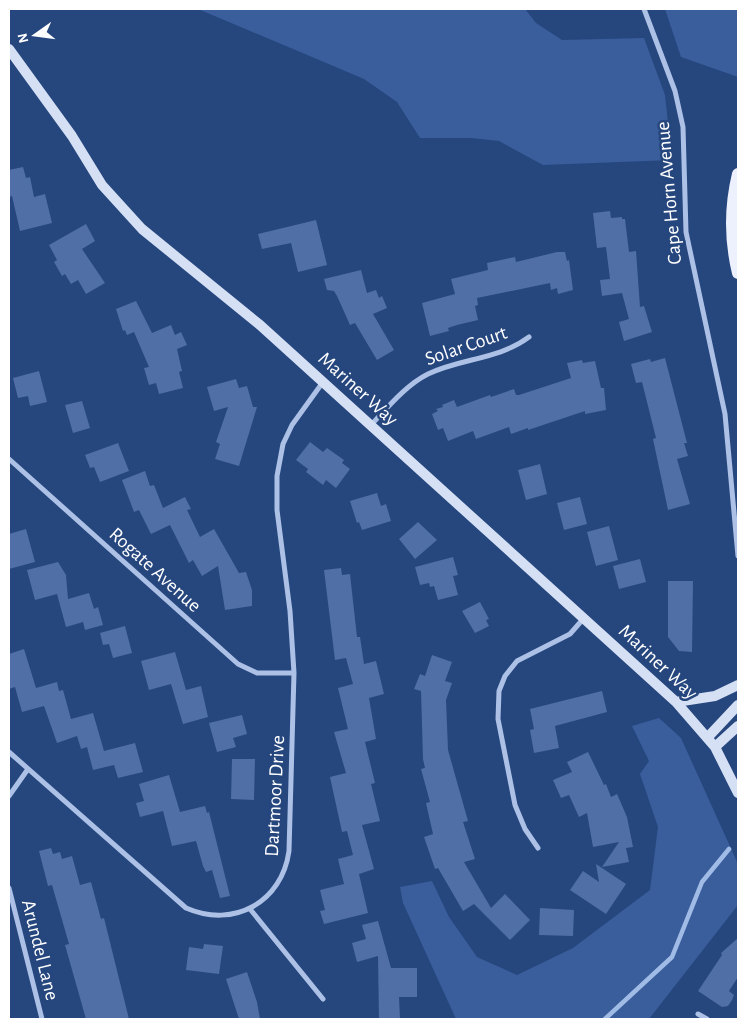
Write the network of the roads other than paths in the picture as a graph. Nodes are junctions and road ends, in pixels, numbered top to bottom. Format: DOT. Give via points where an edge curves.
graph roads {
  1 [pos="644,9"];
  2 [pos="9,49"];
  3 [pos="738,174"];
  4 [pos="738,274"];
  5 [pos="529,337"];
  6 [pos="323,382"];
  7 [pos="371,425"];
  8 [pos="9,459"];
  9 [pos="738,556"];
  10 [pos="584,618"];
  11 [pos="294,673"];
  12 [pos="738,685"];
  13 [pos="676,702"];
  14 [pos="738,705"];
  15 [pos="738,726"];
  16 [pos="708,737"];
  17 [pos="715,746"];
  18 [pos="9,752"];
  19 [pos="28,769"];
  20 [pos="738,793"];
  21 [pos="9,796"];
  22 [pos="538,848"];
  23 [pos="9,888"];
  24 [pos="250,909"];
  25 [pos="323,999"];
  26 [pos="698,1014"];
  27 [pos="42,1019"];
  28 [pos="707,1019"];
  1 -- 9 [label="street, Cape Horn Avenue" via="675,91 683,127 686,232 725,414"];
  2 -- 6 [label="main road, Mariner Way" via="72,136 96,178 123,210 161,246 246,312"];
  3 -- 4 [label="main road" via="732,229"];
  5 -- 7 [label="street, Solar Court" via="498,354 428,374 413,384"];
  6 -- 7 [label="main road, Mariner Way"];
  6 -- 11 [label="street, Dartmoor Drive" via="292,425 277,476"];
  7 -- 10 [label="main road, Mariner Way"];
  8 -- 11 [label="street, Rogate Avenue" via="238,664 257,673"];
  10 -- 13 [label="main road, Mariner Way"];
  10 -- 22 [label="street" via="570,634 517,661 505,676 499,691 498,719 515,805 525,829"];
  11 -- 24 [label="street, Dartmoor Drive" via="287,864 271,892"];
  12 -- 13 [label="main road" via="715,696"];
  13 -- 16 [label="main road, Mariner Way"];
  14 -- 16 [label="main road"];
  15 -- 17 [label="main road"];
  16 -- 17 [label="main road"];
  17 -- 20 [label="main road"];
  18 -- 19 [label="street, Dartmoor Drive"];
  19 -- 21 [label="street"];
  19 -- 24 [label="street, Dartmoor Drive" via="186,908 216,916"];
  23 -- 27 [label="street, Arundel Lane"];
  24 -- 25 [label="street"];
  26 -- 28 [label="street"];
}
